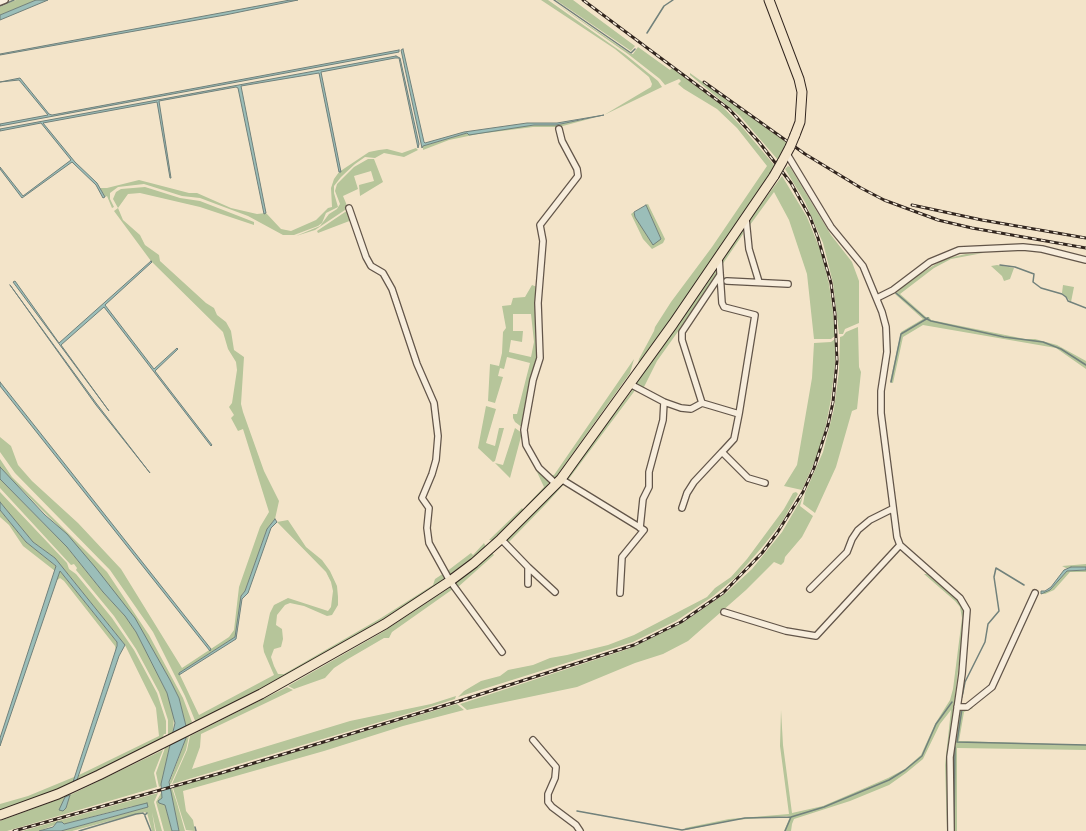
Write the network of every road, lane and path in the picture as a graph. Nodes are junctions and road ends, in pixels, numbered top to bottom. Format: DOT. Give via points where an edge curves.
graph roads {
  1 [pos="5,0"];
  2 [pos="769,0"];
  3 [pos="0,2"];
  4 [pos="559,129"];
  5 [pos="786,154"];
  6 [pos="349,208"];
  7 [pos="746,216"];
  8 [pos="719,257"];
  9 [pos="1086,260"];
  10 [pos="720,274"];
  11 [pos="727,281"];
  12 [pos="759,282"];
  13 [pos="788,284"];
  14 [pos="877,298"];
  15 [pos="630,384"];
  16 [pos="664,402"];
  17 [pos="702,403"];
  18 [pos="739,414"];
  19 [pos="722,452"];
  20 [pos="559,481"];
  21 [pos="765,484"];
  22 [pos="682,508"];
  23 [pos="892,508"];
  24 [pos="640,528"];
  25 [pos="501,539"];
  26 [pos="900,545"];
  27 [pos="528,567"];
  28 [pos="450,581"];
  29 [pos="528,584"];
  30 [pos="810,589"];
  31 [pos="554,592"];
  32 [pos="620,593"];
  33 [pos="1035,593"];
  34 [pos="724,612"];
  35 [pos="502,652"];
  36 [pos="957,707"];
  37 [pos="533,740"];
  38 [pos="0,815"];
  39 [pos="580,831"];
  40 [pos="951,831"];
  1 -- 3 [label="street"];
  2 -- 5 [label="main road, bridge" via="802,92 800,122"];
  4 -- 20 [label="street" via="578,176 540,225 543,241 538,303 540,358 533,380 524,430 526,445 539,468"];
  5 -- 7 [label="main road, bridge"];
  5 -- 14 [label="street" via="831,227 863,266"];
  6 -- 28 [label="street" via="366,257 372,266 383,273 392,289 417,364 434,403 438,436 436,460 422,498 429,508 428,543"];
  7 -- 8 [label="main road"];
  7 -- 12 [label="street" via="746,235"];
  8 -- 10 [label="street"];
  8 -- 15 [label="main road"];
  9 -- 14 [label="street" via="1023,247 959,250 930,262 893,290"];
  10 -- 17 [label="street" via="682,332 682,340"];
  10 -- 18 [label="street" via="724,307 756,314"];
  11 -- 12 [label="street"];
  12 -- 13 [label="street"];
  14 -- 23 [label="street" via="886,327 887,340 880,400"];
  15 -- 16 [label="street"];
  15 -- 20 [label="main road"];
  16 -- 17 [label="street" via="691,409"];
  16 -- 24 [label="street" via="663,420 649,472 649,487 643,499"];
  17 -- 18 [label="street"];
  18 -- 19 [label="street" via="734,439"];
  19 -- 21 [label="street" via="748,478"];
  19 -- 22 [label="street" via="694,482 687,492"];
  20 -- 24 [label="street"];
  20 -- 25 [label="main road"];
  23 -- 26 [label="street"];
  23 -- 30 [label="street" via="858,530 847,552"];
  24 -- 32 [label="street" via="644,530 622,556"];
  25 -- 27 [label="street"];
  25 -- 28 [label="main road"];
  26 -- 34 [label="street" via="816,636 786,631"];
  26 -- 36 [label="street" via="960,598 967,610"];
  27 -- 29 [label="street"];
  27 -- 31 [label="street"];
  28 -- 35 [label="street"];
  28 -- 38 [label="main road" via="385,624 261,694 73,787"];
  33 -- 36 [label="street" via="992,687 967,707"];
  36 -- 40 [label="street" via="950,757"];
  37 -- 39 [label="street" via="556,767 548,802"];
}
